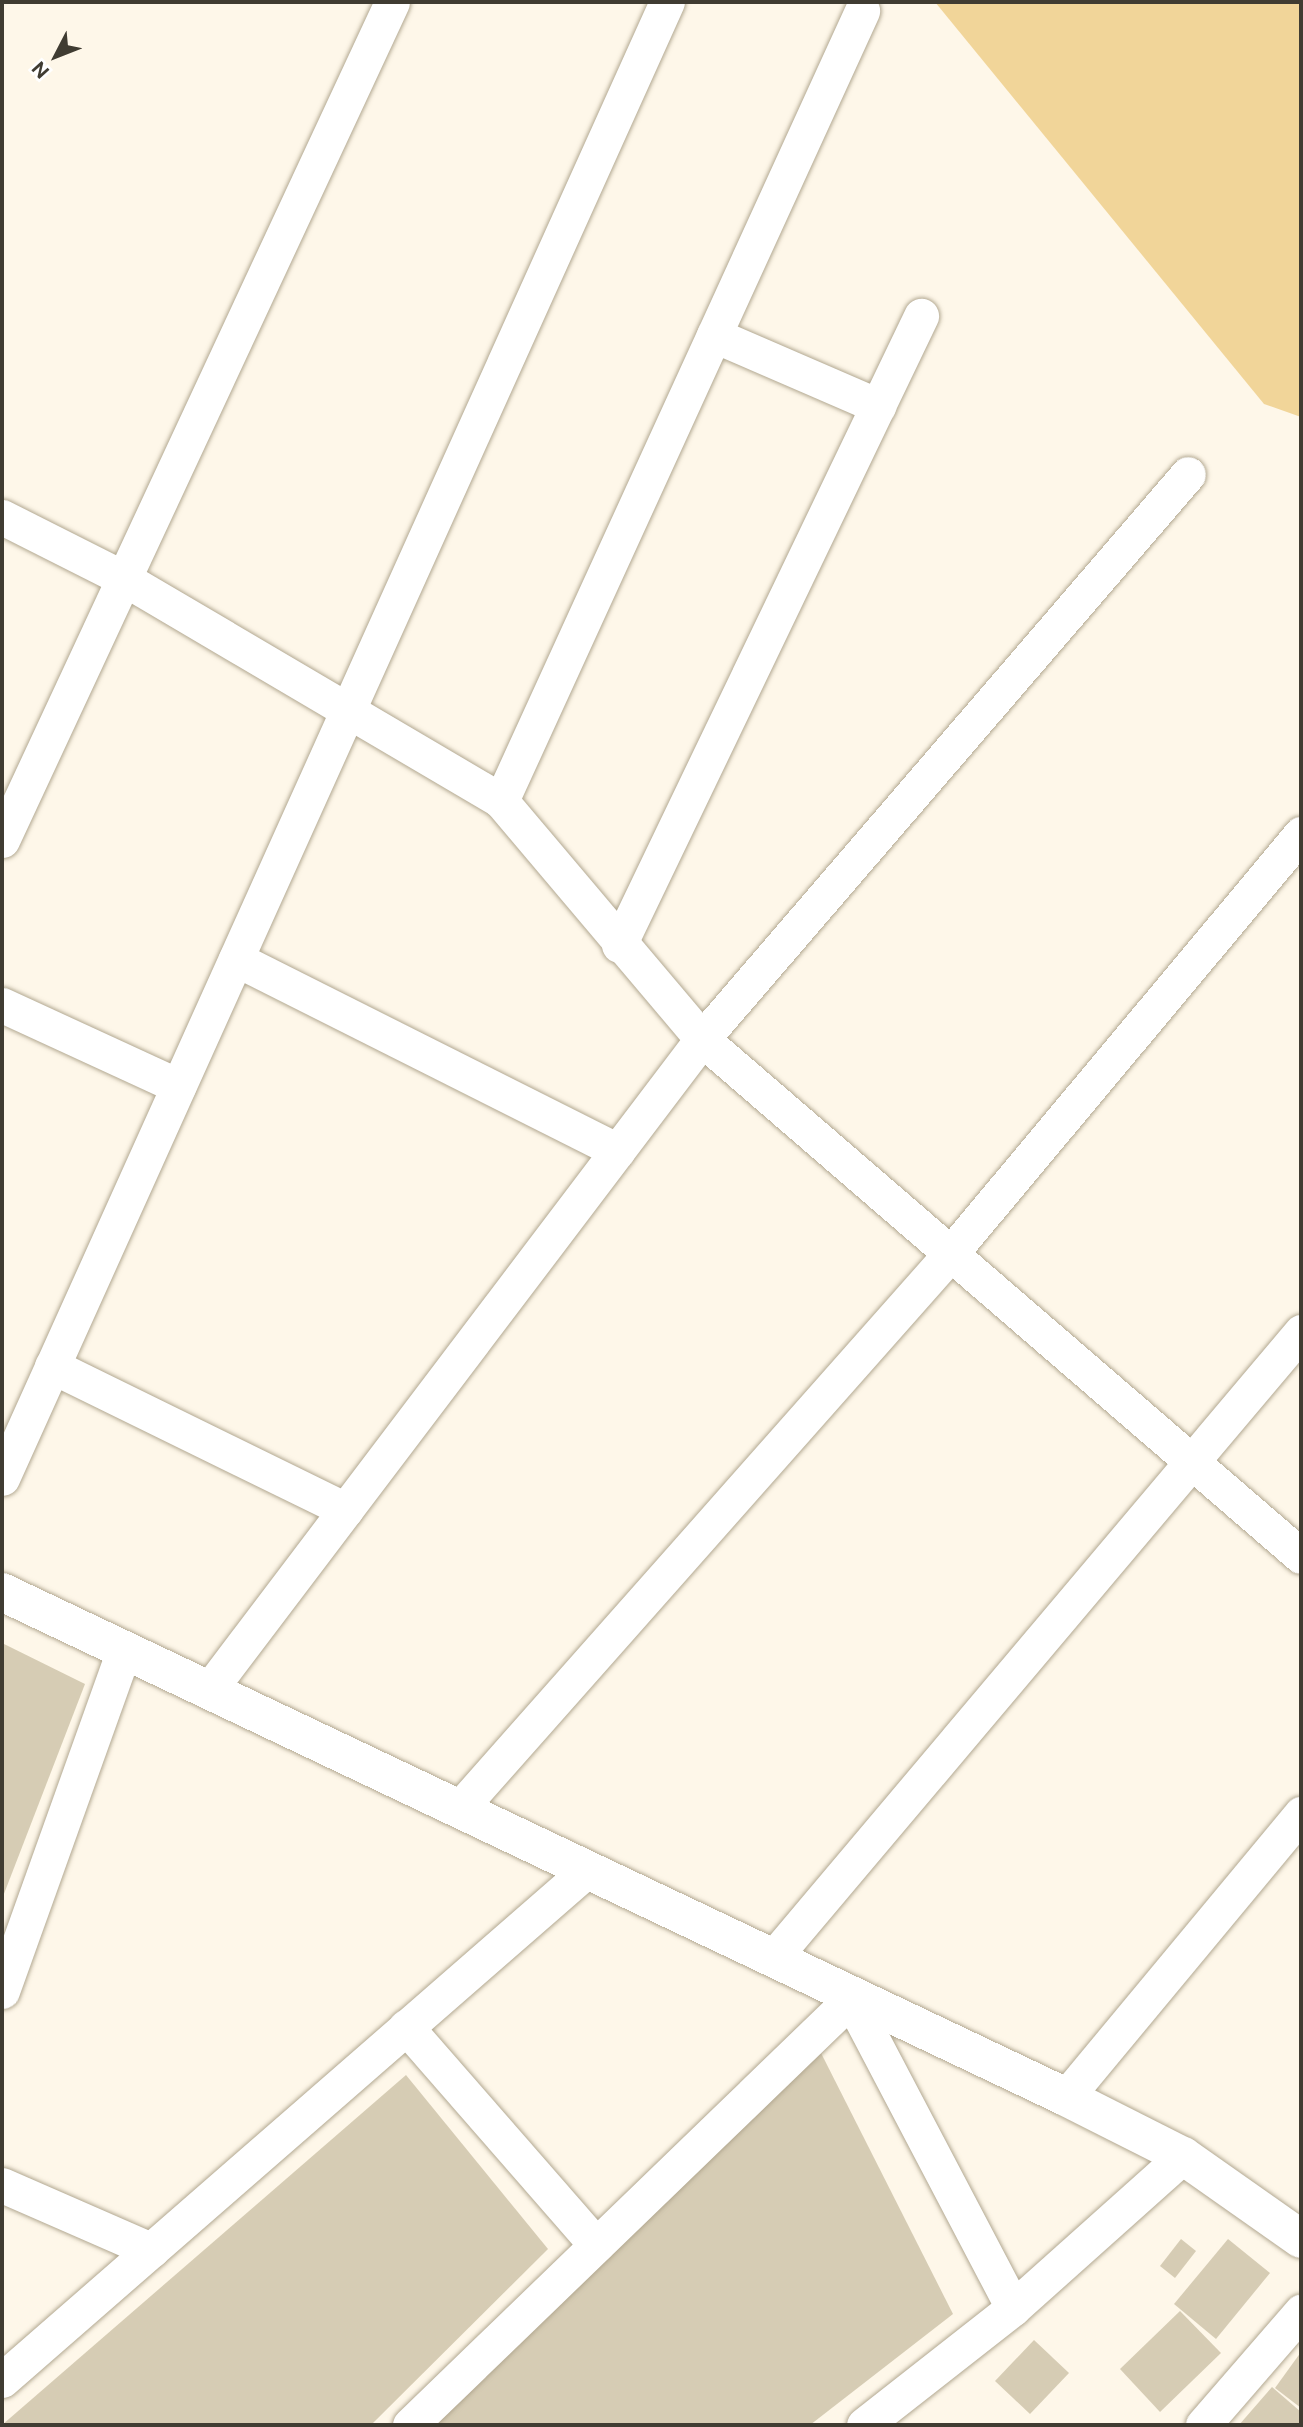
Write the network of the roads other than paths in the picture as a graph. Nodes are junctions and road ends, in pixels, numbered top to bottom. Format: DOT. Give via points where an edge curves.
graph roads {
  1 [pos="391,2"];
  2 [pos="667,2"];
  3 [pos="862,11"];
  4 [pos="921,316"];
  5 [pos="714,335"];
  6 [pos="878,406"];
  7 [pos="1188,474"];
  8 [pos="2,517"];
  9 [pos="123,578"];
  10 [pos="348,709"];
  11 [pos="502,801"];
  12 [pos="1301,834"];
  13 [pos="2,840"];
  14 [pos="619,946"];
  15 [pos="236,959"];
  16 [pos="2,1005"];
  17 [pos="702,1039"];
  18 [pos="178,1086"];
  19 [pos="617,1151"];
  20 [pos="951,1253"];
  21 [pos="1301,1332"];
  22 [pos="52,1366"];
  23 [pos="1193,1462"];
  24 [pos="2,1478"];
  25 [pos="346,1510"];
  26 [pos="1301,1556"];
  27 [pos="2,1592"];
  28 [pos="124,1650"];
  29 [pos="209,1690"];
  30 [pos="459,1809"];
  31 [pos="1301,1814"];
  32 [pos="587,1870"];
  33 [pos="774,1958"];
  34 [pos="2,1991"];
  35 [pos="851,1999"];
  36 [pos="405,2027"];
  37 [pos="1066,2097"];
  38 [pos="1183,2156"];
  39 [pos="2,2185"];
  40 [pos="1301,2239"];
  41 [pos="596,2245"];
  42 [pos="151,2250"];
  43 [pos="1013,2308"];
  44 [pos="1301,2312"];
  45 [pos="2,2379"];
  46 [pos="410,2425"];
  47 [pos="864,2425"];
  48 [pos="1203,2425"];
  1 -- 9 [label="street"];
  2 -- 10 [label="street"];
  3 -- 5 [label="street"];
  4 -- 6 [label="street"];
  5 -- 6 [label="street"];
  5 -- 11 [label="street"];
  6 -- 14 [label="street"];
  7 -- 17 [label="street"];
  8 -- 9 [label="street"];
  9 -- 10 [label="street"];
  9 -- 13 [label="street"];
  10 -- 11 [label="street"];
  10 -- 15 [label="street"];
  11 -- 14 [label="street"];
  12 -- 20 [label="street"];
  14 -- 17 [label="street"];
  15 -- 18 [label="street"];
  15 -- 19 [label="street"];
  16 -- 18 [label="street"];
  17 -- 19 [label="street"];
  17 -- 20 [label="street"];
  18 -- 22 [label="street"];
  19 -- 25 [label="street"];
  20 -- 23 [label="street"];
  20 -- 30 [label="street"];
  21 -- 23 [label="street"];
  22 -- 24 [label="street"];
  22 -- 25 [label="street"];
  23 -- 26 [label="street"];
  23 -- 33 [label="street"];
  25 -- 29 [label="street"];
  27 -- 28 [label="street"];
  28 -- 29 [label="street"];
  28 -- 34 [label="street"];
  29 -- 30 [label="street"];
  30 -- 32 [label="street"];
  31 -- 37 [label="street"];
  32 -- 33 [label="street"];
  32 -- 36 [label="street"];
  33 -- 35 [label="street"];
  35 -- 37 [label="street"];
  35 -- 41 [label="street"];
  35 -- 43 [label="street"];
  36 -- 41 [label="street"];
  36 -- 42 [label="street"];
  37 -- 38 [label="street"];
  38 -- 40 [label="street"];
  38 -- 43 [label="street"];
  39 -- 42 [label="street"];
  41 -- 46 [label="street"];
  42 -- 45 [label="street"];
  43 -- 47 [label="street"];
  44 -- 48 [label="street"];
}
